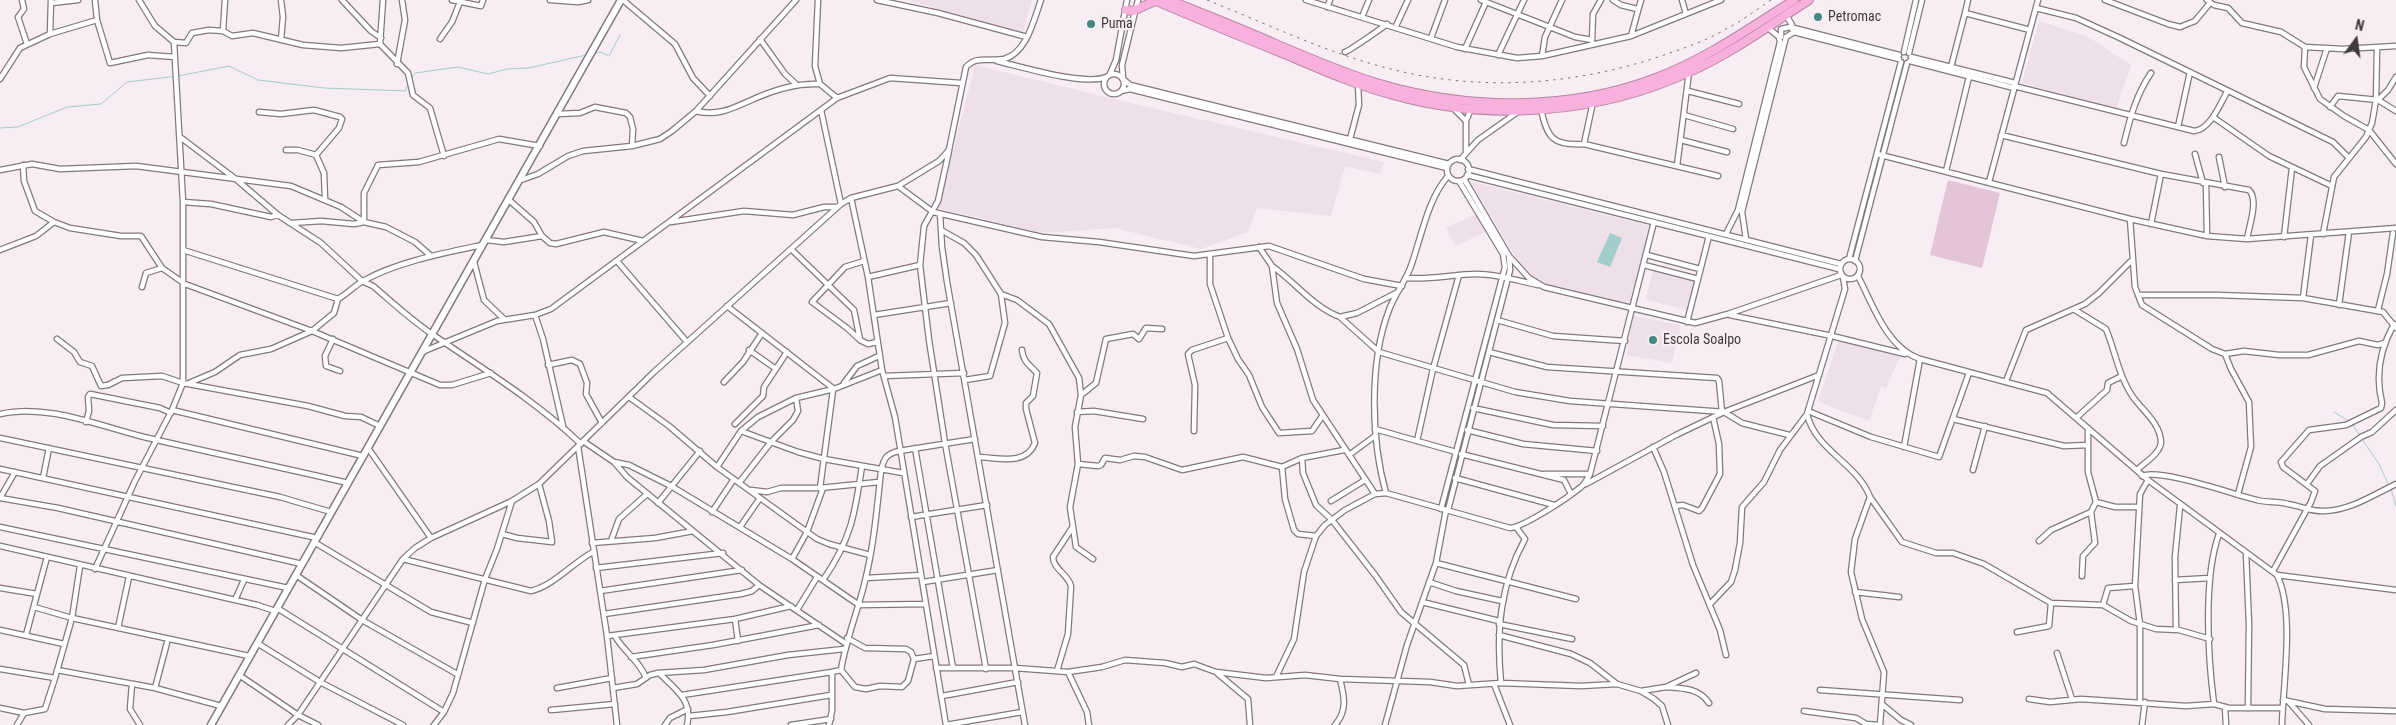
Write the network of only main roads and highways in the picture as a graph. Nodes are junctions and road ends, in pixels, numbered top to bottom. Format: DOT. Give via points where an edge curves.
graph roads {
  1 [pos="1154,0"];
  2 [pos="1170,0"];
  3 [pos="1794,0"];
  4 [pos="1809,0"];
  5 [pos="1126,10"];
  1 -- 4 [label="highway" via="1358,84 1452,107 1502,111 1592,102 1635,92 1689,72 1738,46"];
  1 -- 5 [label="highway" via="1136,10"];
  2 -- 3 [label="highway" via="1379,84 1441,98 1500,103 1567,99 1656,78 1706,55"];
}
